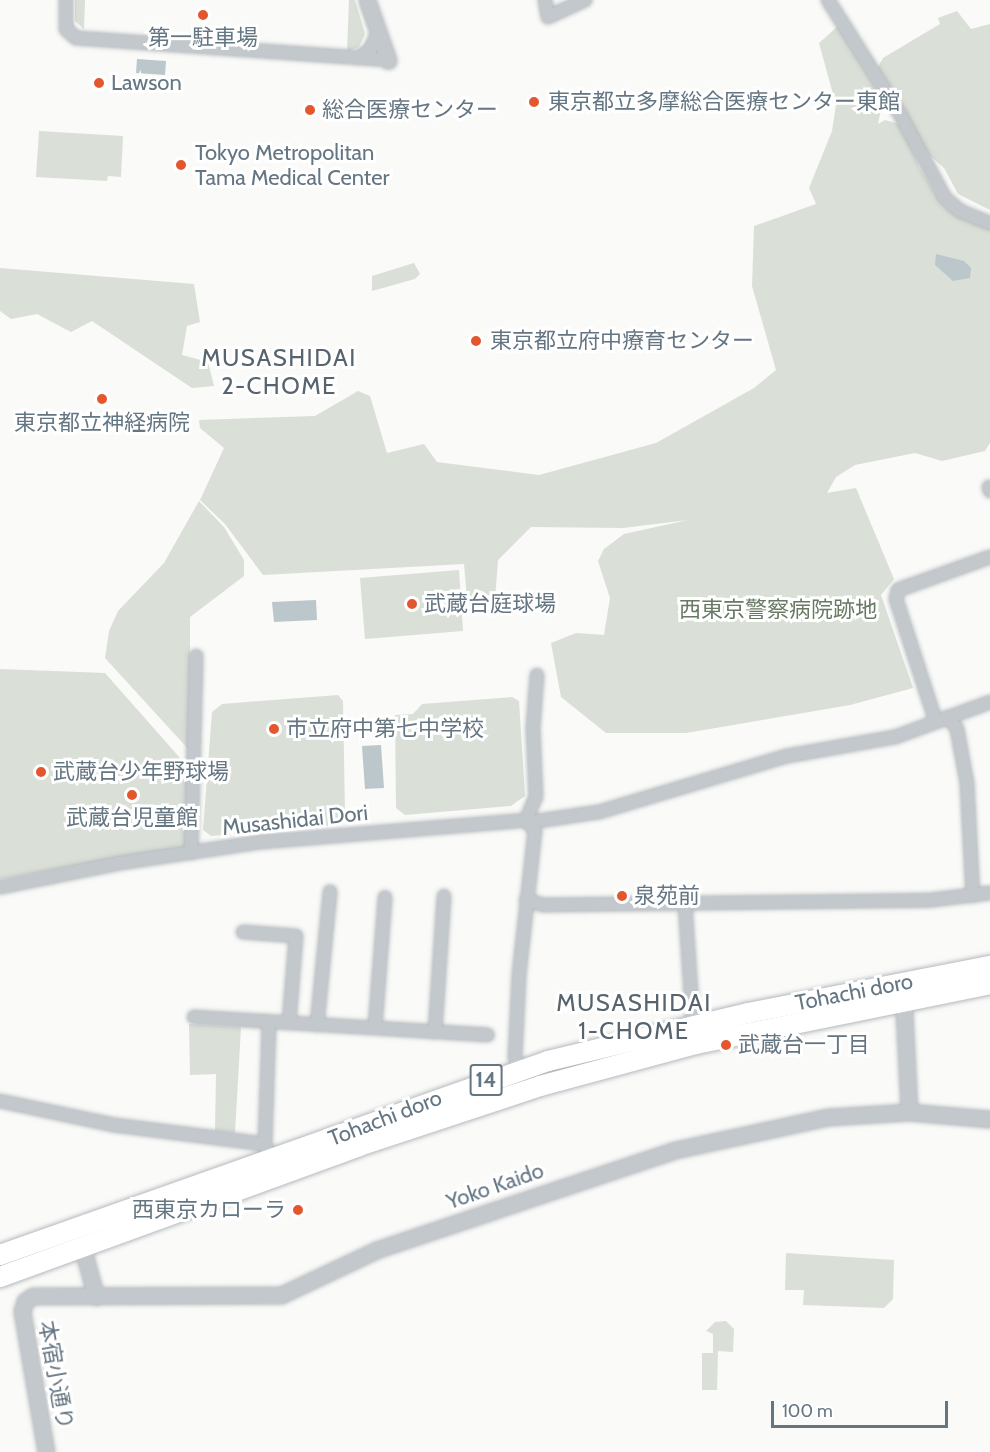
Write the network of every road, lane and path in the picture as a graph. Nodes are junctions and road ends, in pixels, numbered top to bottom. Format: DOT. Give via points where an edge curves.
graph roads {
  1 [pos="66,0"];
  2 [pos="367,0"];
  3 [pos="545,0"];
  4 [pos="585,0"];
  5 [pos="828,0"];
  6 [pos="378,33"];
  7 [pos="358,58"];
  8 [pos="388,60"];
  9 [pos="990,223"];
  10 [pos="990,558"];
  11 [pos="196,656"];
  12 [pos="537,675"];
  13 [pos="990,702"];
  14 [pos="942,718"];
  15 [pos="529,821"];
  16 [pos="191,853"];
  17 [pos="0,887"];
  18 [pos="330,892"];
  19 [pos="990,893"];
  20 [pos="444,896"];
  21 [pos="973,896"];
  22 [pos="386,897"];
  23 [pos="526,900"];
  24 [pos="685,903"];
  25 [pos="243,932"];
  26 [pos="989,980"];
  27 [pos="903,992"];
  28 [pos="194,1017"];
  29 [pos="269,1022"];
  30 [pos="289,1023"];
  31 [pos="317,1025"];
  32 [pos="693,1025"];
  33 [pos="375,1028"];
  34 [pos="435,1032"];
  35 [pos="487,1035"];
  36 [pos="659,1054"];
  37 [pos="548,1061"];
  38 [pos="519,1070"];
  39 [pos="0,1101"];
  40 [pos="486,1104"];
  41 [pos="909,1112"];
  42 [pos="381,1118"];
  43 [pos="990,1119"];
  44 [pos="268,1152"];
  45 [pos="82,1246"];
  46 [pos="0,1255"];
  47 [pos="5,1272"];
  48 [pos="96,1297"];
  49 [pos="22,1306"];
  50 [pos="46,1452"];
  1 -- 7 [label="street" via="66,29 76,38"];
  2 -- 6 [label="street"];
  3 -- 4 [label="street" via="548,17"];
  5 -- 9 [label="street" via="901,116 941,193 960,211"];
  6 -- 7 [label="street" via="370,50"];
  6 -- 8 [label="street"];
  7 -- 8 [label="street"];
  10 -- 14 [label="street" via="898,590 896,599"];
  11 -- 16 [label="street"];
  12 -- 15 [label="street" via="533,728 536,797"];
  13 -- 14 [label="street, Musashidai Dori"];
  14 -- 15 [label="street, Musashidai Dori" via="895,737 786,756 599,813"];
  14 -- 21 [label="street" via="957,729 967,783"];
  15 -- 16 [label="street, Musashidai Dori" via="261,843"];
  15 -- 23 [label="street" via="535,831"];
  16 -- 17 [label="street, Musashidai Dori"];
  18 -- 31 [label="street"];
  19 -- 21 [label="street"];
  20 -- 34 [label="street"];
  21 -- 24 [label="street"];
  22 -- 33 [label="street"];
  23 -- 24 [label="street" via="544,905"];
  23 -- 38 [label="street" via="516,1023 515,1058"];
  24 -- 32 [label="street"];
  25 -- 30 [label="street" via="296,936"];
  26 -- 27 [label="main road, Tohachi doro / 14"];
  27 -- 32 [label="main road, Tohachi doro / 14"];
  27 -- 36 [label="main road, Tohachi doro / 14"];
  27 -- 41 [label="street"];
  28 -- 29 [label="street"];
  29 -- 30 [label="street"];
  29 -- 44 [label="street"];
  30 -- 31 [label="street"];
  31 -- 33 [label="street"];
  32 -- 37 [label="main road, Tohachi doro / 14"];
  33 -- 34 [label="street"];
  34 -- 35 [label="street"];
  36 -- 37 [label="main road" via="600,1061 551,1074 542,1069"];
  36 -- 40 [label="main road, Tohachi doro / 14"];
  37 -- 38 [label="main road, Tohachi doro / 14"];
  38 -- 42 [label="main road, Tohachi doro / 14"];
  39 -- 44 [label="street"];
  40 -- 42 [label="main road" via="492,1096 484,1089 435,1106"];
  40 -- 45 [label="main road, Tohachi doro / 14"];
  41 -- 43 [label="street, Yoko Kaido"];
  41 -- 48 [label="street, Yoko Kaido" via="809,1120 652,1156 376,1250 281,1294"];
  42 -- 44 [label="main road, Tohachi doro / 14"];
  44 -- 46 [label="main road, Tohachi doro / 14"];
  45 -- 47 [label="main road, Tohachi doro / 14"];
  45 -- 48 [label="street"];
  48 -- 49 [label="street, Yoko Kaido" via="33,1296"];
  49 -- 50 [label="street, 本宿小通り"];
}
